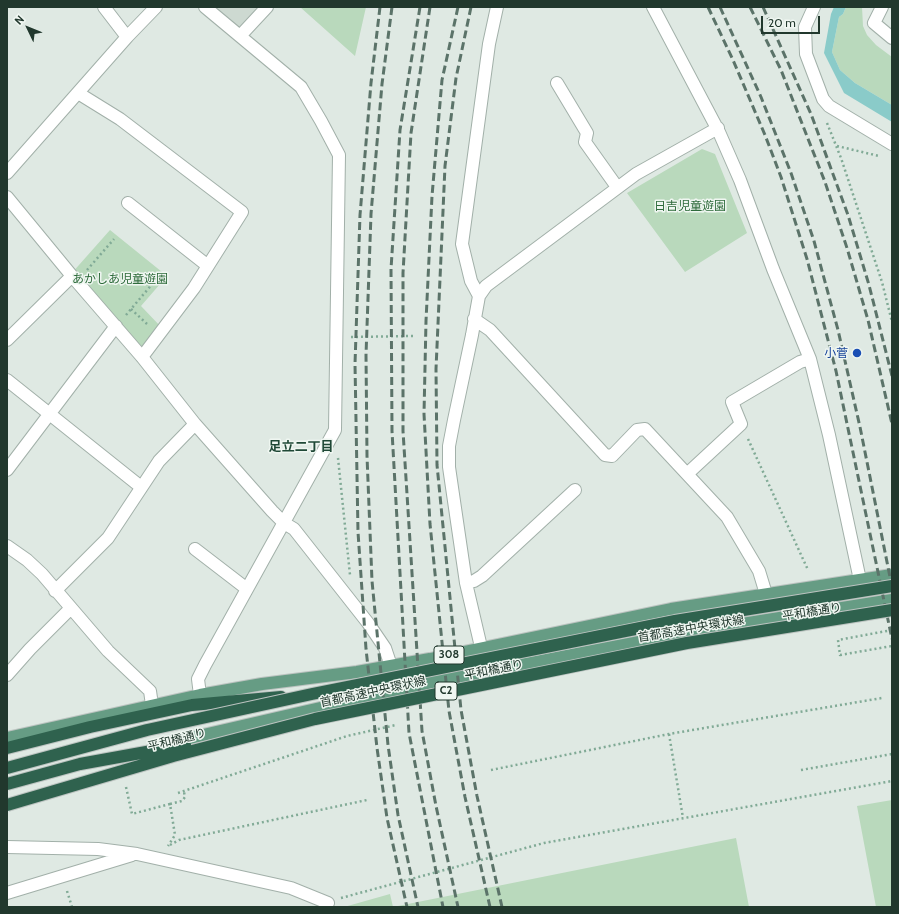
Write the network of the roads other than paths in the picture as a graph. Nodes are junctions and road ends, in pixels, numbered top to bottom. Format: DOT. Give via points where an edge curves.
graph roads {
  1 [pos="104,7"];
  2 [pos="156,7"];
  3 [pos="205,7"];
  4 [pos="267,7"];
  5 [pos="497,7"];
  6 [pos="654,7"];
  7 [pos="814,7"];
  8 [pos="882,7"];
  9 [pos="240,36"];
  10 [pos="127,37"];
  11 [pos="892,38"];
  12 [pos="557,83"];
  13 [pos="78,93"];
  14 [pos="718,128"];
  15 [pos="892,144"];
  16 [pos="7,173"];
  17 [pos="618,187"];
  18 [pos="7,197"];
  19 [pos="128,203"];
  20 [pos="208,266"];
  21 [pos="73,278"];
  22 [pos="478,296"];
  23 [pos="474,319"];
  24 [pos="116,326"];
  25 [pos="7,340"];
  26 [pos="142,357"];
  27 [pos="810,359"];
  28 [pos="7,380"];
  29 [pos="49,414"];
  30 [pos="195,424"];
  31 [pos="7,470"];
  32 [pos="688,474"];
  33 [pos="141,486"];
  34 [pos="575,490"];
  35 [pos="284,523"];
  36 [pos="7,546"];
  37 [pos="195,549"];
  38 [pos="892,575"];
  39 [pos="860,580"];
  40 [pos="466,583"];
  41 [pos="892,586"];
  42 [pos="247,589"];
  43 [pos="55,590"];
  44 [pos="766,594"];
  45 [pos="892,600"];
  46 [pos="71,608"];
  47 [pos="892,610"];
  48 [pos="481,648"];
  49 [pos="390,666"];
  50 [pos="7,675"];
  51 [pos="312,694"];
  52 [pos="200,695"];
  53 [pos="152,704"];
  54 [pos="261,732"];
  55 [pos="8,739"];
  56 [pos="7,768"];
  57 [pos="7,784"];
  58 [pos="7,788"];
  59 [pos="7,805"];
  60 [pos="7,847"];
  61 [pos="137,854"];
  62 [pos="7,893"];
  63 [pos="328,903"];
  1 -- 10 [label="street"];
  2 -- 10 [label="street"];
  3 -- 9 [label="street"];
  4 -- 9 [label="street"];
  5 -- 22 [label="street" via="489,44 462,244 471,281"];
  6 -- 14 [label="street"];
  7 -- 15 [label="street" via="805,27 806,54 823,99 829,106"];
  8 -- 11 [label="street" via="874,23"];
  9 -- 35 [label="street" via="301,87 339,156 335,430"];
  10 -- 13 [label="street"];
  12 -- 17 [label="street" via="587,132 585,142"];
  13 -- 16 [label="street"];
  13 -- 20 [label="street" via="120,119 242,212"];
  14 -- 17 [label="street" via="659,160"];
  14 -- 27 [label="street"];
  17 -- 22 [label="street" via="486,286"];
  18 -- 21 [label="street"];
  19 -- 20 [label="street"];
  20 -- 26 [label="street"];
  21 -- 24 [label="street"];
  21 -- 25 [label="street"];
  22 -- 23 [label="street"];
  23 -- 32 [label="street" via="490,330 605,455 612,456 637,430 645,429"];
  23 -- 40 [label="street" via="454,420 449,460"];
  24 -- 26 [label="street"];
  24 -- 29 [label="street"];
  26 -- 30 [label="street"];
  27 -- 32 [label="street" via="732,402 741,424"];
  27 -- 39 [label="street"];
  28 -- 29 [label="street"];
  29 -- 31 [label="street"];
  29 -- 33 [label="street"];
  30 -- 33 [label="street" via="159,460"];
  30 -- 35 [label="street"];
  32 -- 44 [label="street" via="727,517 759,571"];
  33 -- 43 [label="street" via="108,538"];
  34 -- 40 [label="street" via="482,576"];
  35 -- 42 [label="street"];
  35 -- 49 [label="street" via="294,529 352,601 384,648"];
  36 -- 43 [label="street" via="27,560"];
  37 -- 42 [label="street"];
  38 -- 39 [label="main road, 平和橋通り / 308"];
  39 -- 44 [label="main road, 平和橋通り / 308"];
  40 -- 48 [label="street"];
  41 -- 51 [label="highway, 首都高速中央環状線 / C2, bridge" via="675,621"];
  42 -- 52 [label="street" via="198,679"];
  43 -- 46 [label="street"];
  44 -- 48 [label="main road, 平和橋通り / 308" via="671,609"];
  45 -- 58 [label="main road, 平和橋通り / 308" via="686,633 433,682 118,755"];
  46 -- 50 [label="street" via="30,648"];
  46 -- 53 [label="street" via="108,651 150,691"];
  47 -- 54 [label="highway, 首都高速中央環状線 / C2, bridge" via="687,643"];
  48 -- 49 [label="main road, 平和橋通り / 308"];
  49 -- 52 [label="main road, 平和橋通り / 308"];
  51 -- 55 [label="highway, bridge" via="192,705 90,727"];
  51 -- 56 [label="highway, 首都高速中央環状線 / C2, bridge" via="140,732"];
  52 -- 53 [label="main road, 平和橋通り / 308"];
  53 -- 55 [label="main road, 平和橋通り / 308"];
  54 -- 57 [label="highway, bridge" via="80,764"];
  54 -- 59 [label="highway, 首都高速中央環状線 / C2, bridge"];
  60 -- 61 [label="street" via="98,849"];
  61 -- 62 [label="street"];
  61 -- 63 [label="street" via="291,888"];
}
